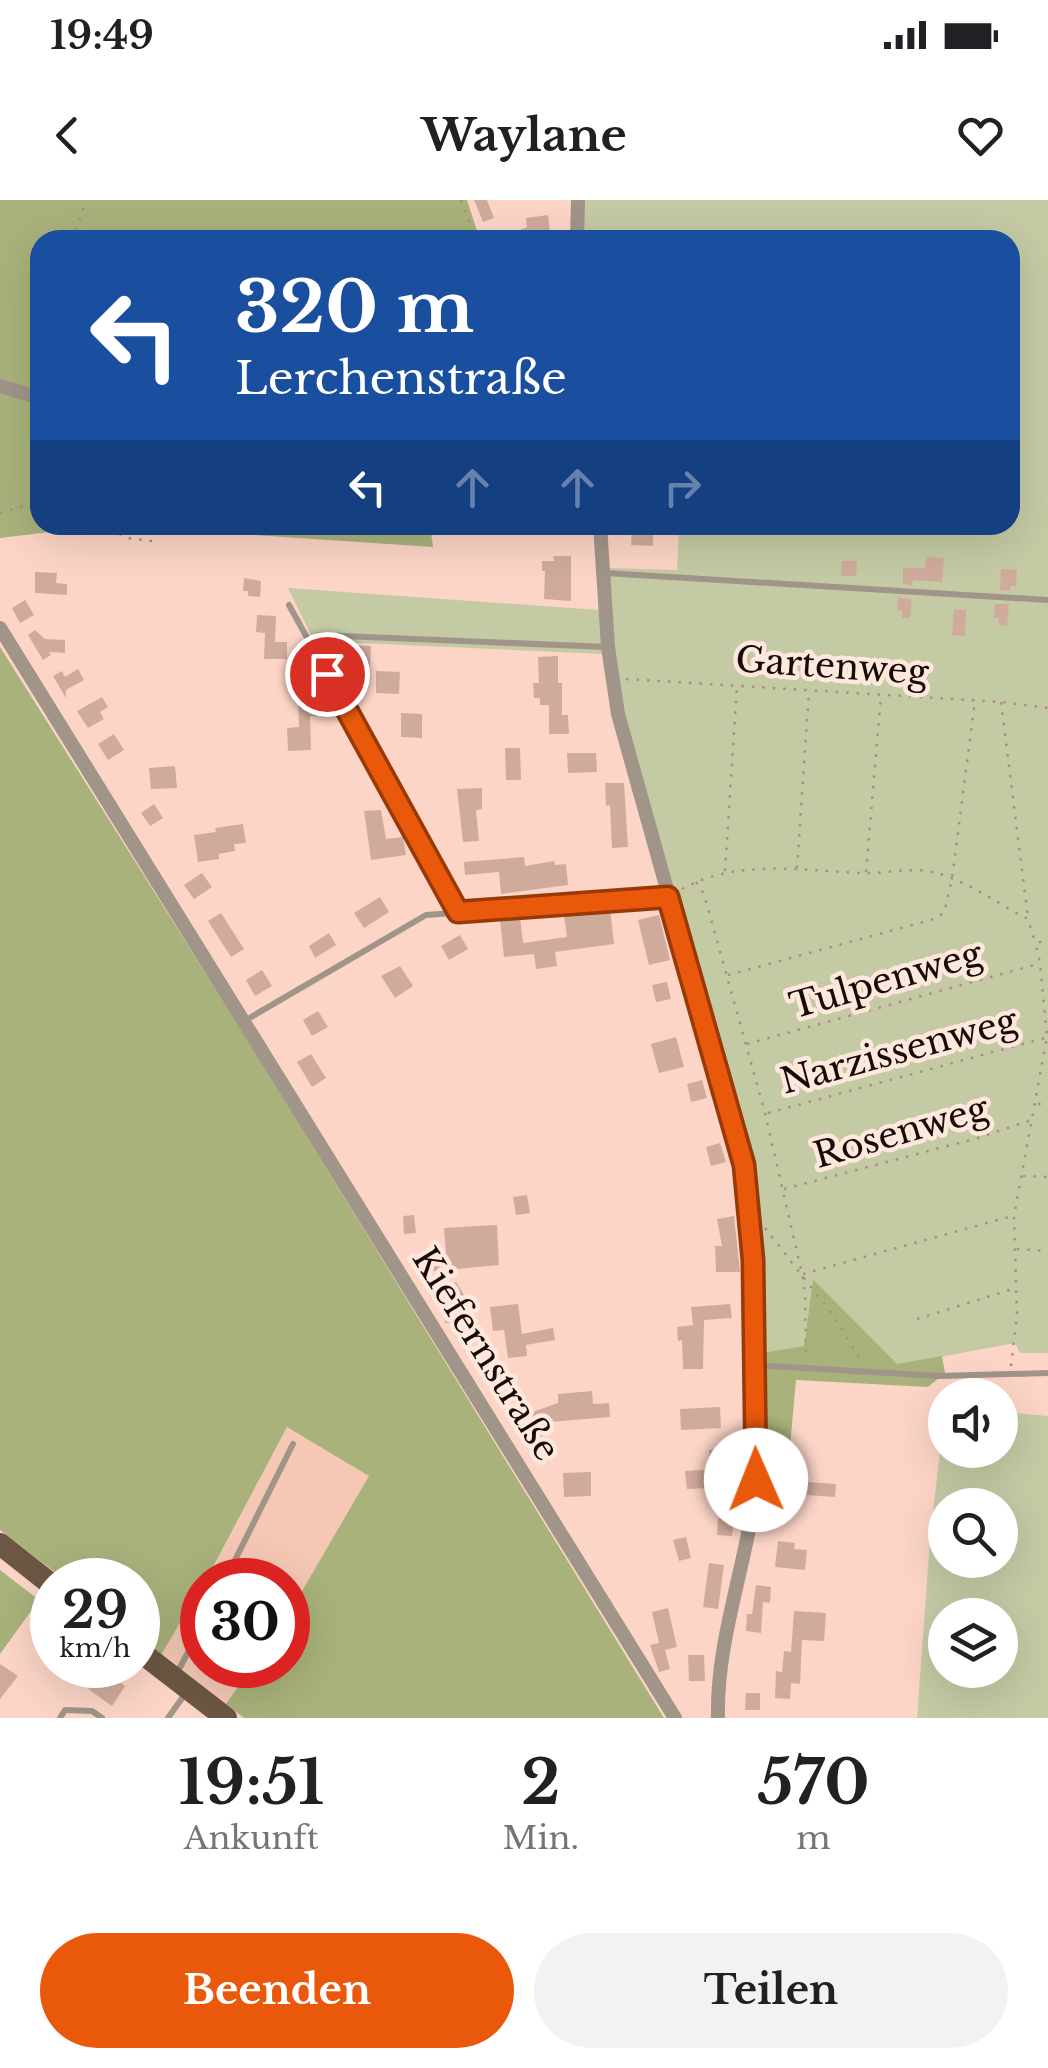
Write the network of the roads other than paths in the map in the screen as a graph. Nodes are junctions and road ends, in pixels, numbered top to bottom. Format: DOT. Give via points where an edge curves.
graph roads {
  1 [pos="578,200"];
  2 [pos="577,230"];
  3 [pos="0,386"];
  4 [pos="30,395"];
  5 [pos="601,535"];
  6 [pos="604,573"];
  7 [pos="1048,600"];
  8 [pos="289,605"];
  9 [pos="0,628"];
  10 [pos="319,635"];
  11 [pos="608,647"];
  12 [pos="668,897"];
  13 [pos="458,912"];
  14 [pos="245,1021"];
  15 [pos="754,1365"];
  16 [pos="1048,1373"];
  17 [pos="293,1444"];
  18 [pos="0,1544"];
  19 [pos="236,1558"];
  20 [pos="30,1568"];
  21 [pos="160,1667"];
  22 [pos="180,1682"];
  23 [pos="180,1688"];
  24 [pos="187,1688"];
  25 [pos="60,1718"];
  26 [pos="102,1718"];
  27 [pos="168,1718"];
  28 [pos="226,1718"];
  29 [pos="675,1718"];
  30 [pos="718,1718"];
  1 -- 2 [label="street"];
  3 -- 4 [label="street"];
  5 -- 6 [label="street"];
  6 -- 7 [label="lane"];
  6 -- 11 [label="street"];
  8 -- 13 [label="lane"];
  9 -- 14 [label="street, Kiefernstraße"];
  10 -- 11 [label="lane"];
  11 -- 12 [label="street" via="618,714"];
  12 -- 13 [label="lane"];
  12 -- 15 [label="street" via="744,1165"];
  13 -- 14 [label="lane" via="426,915"];
  14 -- 29 [label="street, Kiefernstraße"];
  15 -- 16 [label="lane" via="939,1376"];
  15 -- 30 [label="street" via="753,1511 719,1673"];
  17 -- 19 [label="lane"];
  18 -- 20 [label="main road"];
  21 -- 22 [label="main road"];
  23 -- 27 [label="lane"];
  24 -- 28 [label="main road"];
  25 -- 26 [label="lane" via="65,1710 78,1710"];
}
